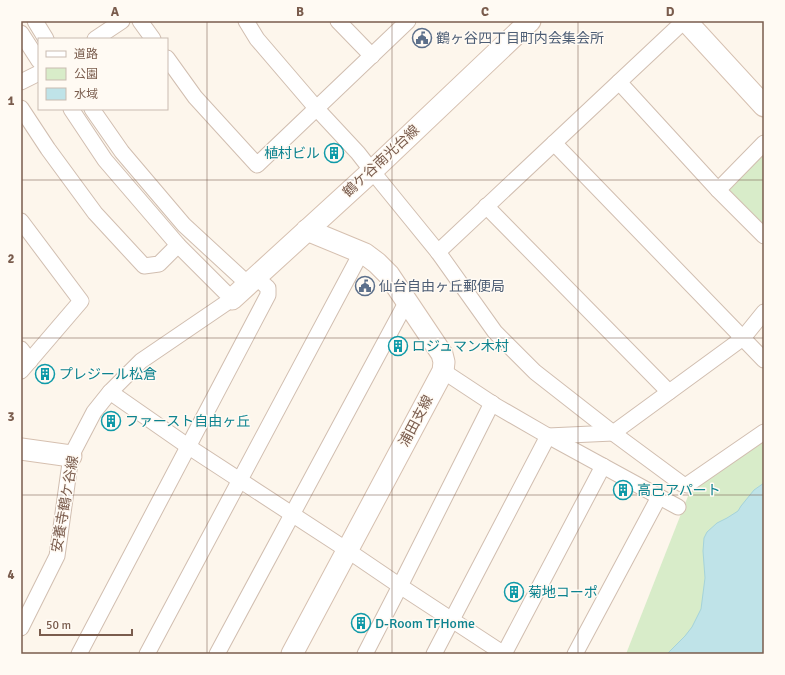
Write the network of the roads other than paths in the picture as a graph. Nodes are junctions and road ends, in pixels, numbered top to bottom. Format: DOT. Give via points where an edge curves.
graph roads {
  1 [pos="35,21"];
  2 [pos="122,21"];
  3 [pos="140,21"];
  4 [pos="246,21"];
  5 [pos="338,21"];
  6 [pos="408,21"];
  7 [pos="530,21"];
  8 [pos="685,21"];
  9 [pos="21,33"];
  10 [pos="45,38"];
  11 [pos="96,38"];
  12 [pos="152,38"];
  13 [pos="372,56"];
  14 [pos="38,59"];
  15 [pos="168,59"];
  16 [pos="38,74"];
  17 [pos="21,82"];
  18 [pos="619,82"];
  19 [pos="764,106"];
  20 [pos="21,108"];
  21 [pos="317,109"];
  22 [pos="72,110"];
  23 [pos="93,110"];
  24 [pos="554,143"];
  25 [pos="764,143"];
  26 [pos="372,171"];
  27 [pos="718,190"];
  28 [pos="486,206"];
  29 [pos="21,220"];
  30 [pos="307,230"];
  31 [pos="764,236"];
  32 [pos="178,245"];
  33 [pos="361,252"];
  34 [pos="438,252"];
  35 [pos="252,281"];
  36 [pos="232,299"];
  37 [pos="407,301"];
  38 [pos="764,312"];
  39 [pos="743,338"];
  40 [pos="21,349"];
  41 [pos="764,360"];
  42 [pos="25,366"];
  43 [pos="442,371"];
  44 [pos="110,392"];
  45 [pos="669,392"];
  46 [pos="492,403"];
  47 [pos="764,432"];
  48 [pos="613,433"];
  49 [pos="548,436"];
  50 [pos="189,447"];
  51 [pos="21,449"];
  52 [pos="71,456"];
  53 [pos="603,466"];
  54 [pos="240,481"];
  55 [pos="659,497"];
  56 [pos="678,507"];
  57 [pos="292,515"];
  58 [pos="347,550"];
  59 [pos="400,586"];
  60 [pos="452,620"];
  61 [pos="21,628"];
  62 [pos="79,654"];
  63 [pos="147,654"];
  64 [pos="217,654"];
  65 [pos="292,654"];
  66 [pos="365,654"];
  67 [pos="434,654"];
  68 [pos="504,654"];
  69 [pos="575,654"];
  1 -- 10 [label="street"];
  2 -- 11 [label="street"];
  3 -- 12 [label="street"];
  4 -- 21 [label="street" via="257,39"];
  5 -- 13 [label="street"];
  6 -- 13 [label="street"];
  7 -- 26 [label="street, 鶴ケ谷南光台線"];
  8 -- 18 [label="street"];
  8 -- 19 [label="street"];
  9 -- 14 [label="street"];
  13 -- 21 [label="street"];
  15 -- 21 [label="street" via="195,97 257,166"];
  16 -- 17 [label="street"];
  18 -- 24 [label="street"];
  18 -- 27 [label="street"];
  20 -- 32 [label="street" via="95,213 144,266 159,264"];
  21 -- 26 [label="street"];
  22 -- 32 [label="street" via="105,160"];
  23 -- 35 [label="street" via="122,152 184,226"];
  24 -- 28 [label="street"];
  24 -- 39 [label="street"];
  25 -- 27 [label="street"];
  26 -- 30 [label="street, 鶴ケ谷南光台線"];
  26 -- 34 [label="street"];
  27 -- 31 [label="street"];
  28 -- 34 [label="street"];
  28 -- 45 [label="street"];
  29 -- 42 [label="street" via="81,301"];
  30 -- 33 [label="street"];
  30 -- 35 [label="street, 鶴ケ谷南光台線"];
  32 -- 36 [label="street"];
  33 -- 37 [label="street" via="389,275"];
  33 -- 54 [label="street"];
  34 -- 48 [label="street" via="495,332 535,372"];
  35 -- 36 [label="street, 鶴ケ谷南光台線"];
  35 -- 50 [label="street" via="268,288 268,295"];
  36 -- 44 [label="street, 安養寺鶴ケ谷線" via="141,361"];
  37 -- 43 [label="street" via="442,354"];
  37 -- 57 [label="street"];
  38 -- 39 [label="street"];
  39 -- 41 [label="street"];
  39 -- 45 [label="street"];
  40 -- 42 [label="street"];
  43 -- 46 [label="street"];
  43 -- 58 [label="street, 浦田支線"];
  44 -- 50 [label="street"];
  44 -- 52 [label="street, 安養寺鶴ケ谷線" via="94,412"];
  45 -- 48 [label="street"];
  46 -- 49 [label="street"];
  46 -- 59 [label="street"];
  47 -- 48 [label="street" via="687,485 682,484"];
  48 -- 49 [label="street"];
  49 -- 53 [label="street"];
  49 -- 60 [label="street"];
  50 -- 54 [label="street"];
  50 -- 62 [label="street"];
  51 -- 52 [label="street"];
  52 -- 61 [label="street, 安養寺鶴ケ谷線" via="57,556"];
  53 -- 55 [label="street"];
  53 -- 68 [label="street"];
  54 -- 57 [label="street"];
  54 -- 63 [label="street"];
  55 -- 56 [label="street"];
  55 -- 69 [label="street"];
  57 -- 58 [label="street"];
  57 -- 64 [label="street"];
  58 -- 59 [label="street"];
  58 -- 65 [label="street, 浦田支線"];
  59 -- 60 [label="street"];
  59 -- 66 [label="street"];
  60 -- 67 [label="street"];
  60 -- 68 [label="street"];
}
